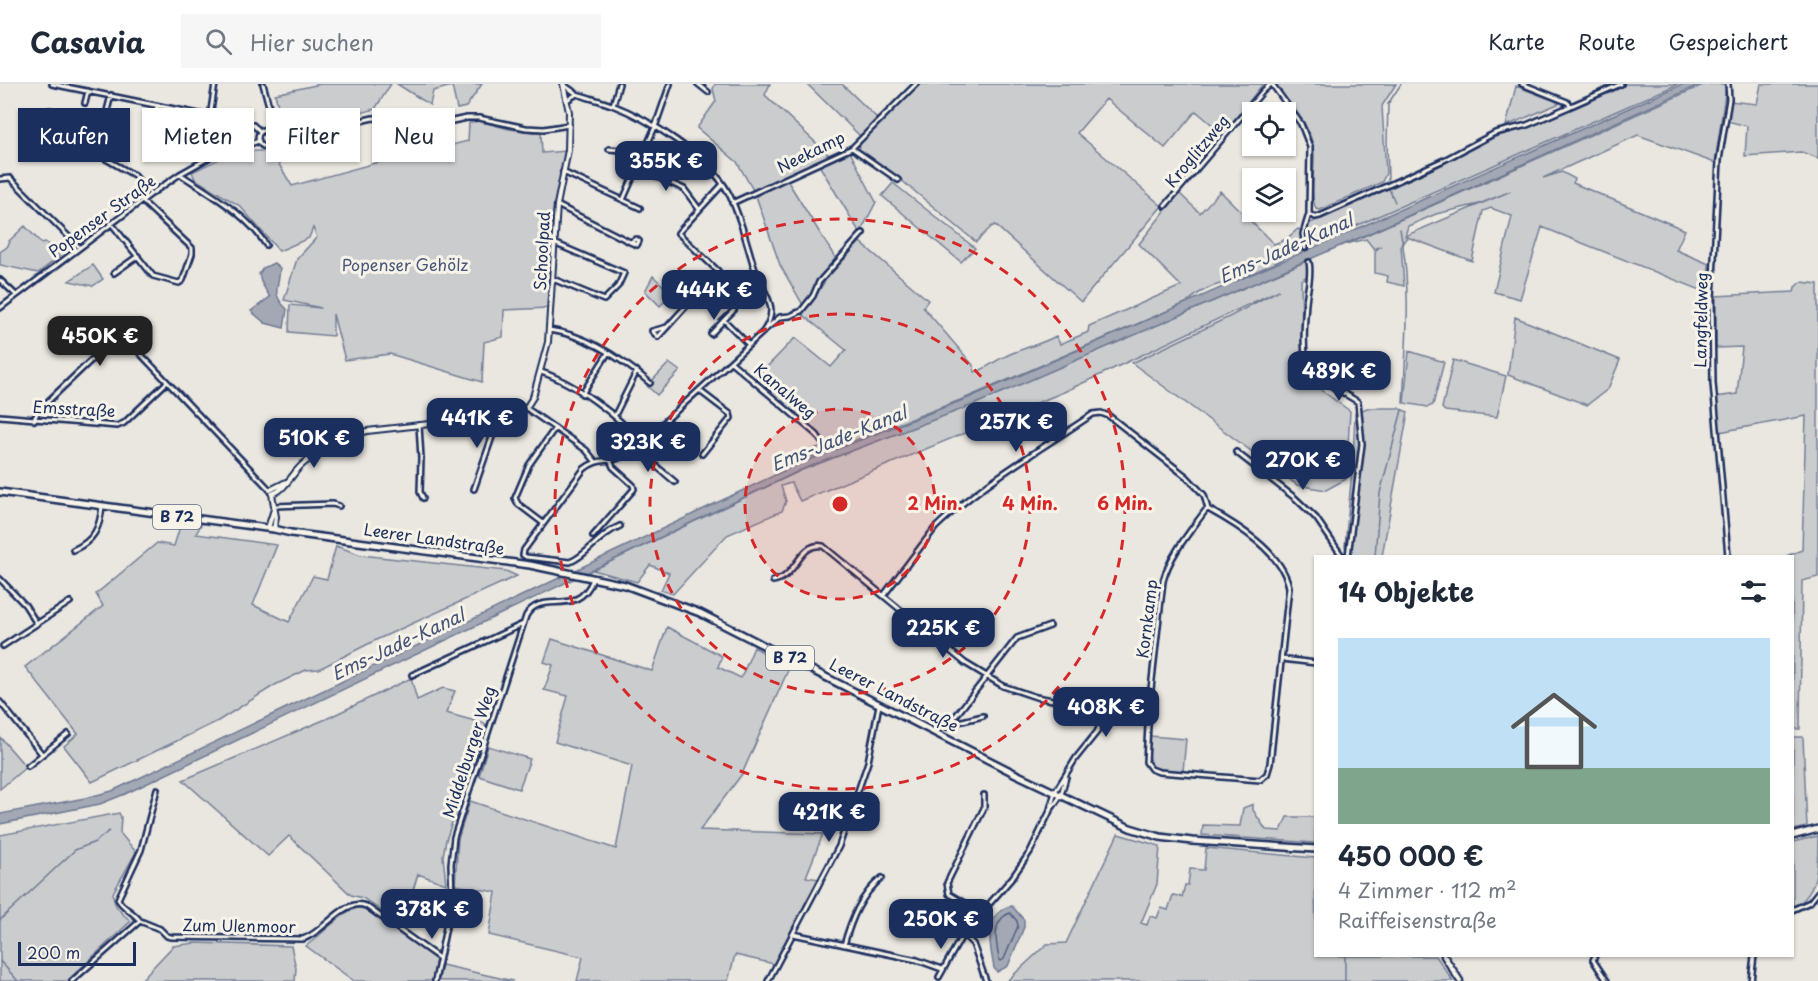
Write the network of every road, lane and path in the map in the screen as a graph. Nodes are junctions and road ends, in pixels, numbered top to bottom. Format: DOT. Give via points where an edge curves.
graph roads {
  1 [pos="52,84"];
  2 [pos="215,84"];
  3 [pos="263,84"];
  4 [pos="619,84"];
  5 [pos="670,84"];
  6 [pos="698,84"];
  7 [pos="916,84"];
  8 [pos="1272,84"];
  9 [pos="1522,84"];
  10 [pos="1621,84"];
  11 [pos="1728,84"];
  12 [pos="564,85"];
  13 [pos="88,91"];
  14 [pos="708,92"];
  15 [pos="577,94"];
  16 [pos="111,95"];
  17 [pos="567,100"];
  18 [pos="85,103"];
  19 [pos="613,105"];
  20 [pos="157,106"];
  21 [pos="1571,106"];
  22 [pos="109,108"];
  23 [pos="166,108"];
  24 [pos="211,108"];
  25 [pos="269,108"];
  26 [pos="360,121"];
  27 [pos="570,125"];
  28 [pos="254,126"];
  29 [pos="655,127"];
  30 [pos="266,131"];
  31 [pos="261,132"];
  32 [pos="259,141"];
  33 [pos="266,147"];
  34 [pos="852,148"];
  35 [pos="609,149"];
  36 [pos="643,152"];
  37 [pos="111,162"];
  38 [pos="638,168"];
  39 [pos="564,172"];
  40 [pos="180,174"];
  41 [pos="0,179"];
  42 [pos="897,180"];
  43 [pos="723,184"];
  44 [pos="151,194"];
  45 [pos="622,200"];
  46 [pos="142,201"];
  47 [pos="732,203"];
  48 [pos="557,205"];
  49 [pos="1165,206"];
  50 [pos="640,208"];
  51 [pos="699,209"];
  52 [pos="1310,214"];
  53 [pos="111,223"];
  54 [pos="863,233"];
  55 [pos="630,242"];
  56 [pos="554,243"];
  57 [pos="266,245"];
  58 [pos="79,247"];
  59 [pos="1305,248"];
  60 [pos="138,256"];
  61 [pos="1310,262"];
  62 [pos="114,273"];
  63 [pos="0,279"];
  64 [pos="552,279"];
  65 [pos="709,282"];
  66 [pos="16,295"];
  67 [pos="771,306"];
  68 [pos="0,308"];
  69 [pos="780,317"];
  70 [pos="724,320"];
  71 [pos="667,327"];
  72 [pos="549,330"];
  73 [pos="763,332"];
  74 [pos="711,334"];
  75 [pos="750,345"];
  76 [pos="608,353"];
  77 [pos="731,362"];
  78 [pos="637,371"];
  79 [pos="541,372"];
  80 [pos="167,382"];
  81 [pos="650,383"];
  82 [pos="699,391"];
  83 [pos="582,394"];
  84 [pos="526,408"];
  85 [pos="615,415"];
  86 [pos="0,416"];
  87 [pos="499,417"];
  88 [pos="34,420"];
  89 [pos="419,425"];
  90 [pos="555,428"];
  91 [pos="821,441"];
  92 [pos="641,443"];
  93 [pos="635,448"];
  94 [pos="1236,452"];
  95 [pos="702,454"];
  96 [pos="610,460"];
  97 [pos="595,461"];
  98 [pos="675,482"];
  99 [pos="474,489"];
  100 [pos="0,492"];
  101 [pos="271,492"];
  102 [pos="423,498"];
  103 [pos="102,506"];
  104 [pos="339,506"];
  105 [pos="274,507"];
  106 [pos="1208,509"];
  107 [pos="543,523"];
  108 [pos="620,526"];
  109 [pos="271,529"];
  110 [pos="593,536"];
  111 [pos="73,550"];
  112 [pos="1341,555"];
  113 [pos="1348,555"];
  114 [pos="1728,555"];
  115 [pos="592,577"];
  116 [pos="1,581"];
  117 [pos="772,581"];
  118 [pos="884,595"];
  119 [pos="70,602"];
  120 [pos="37,624"];
  121 [pos="523,624"];
  122 [pos="1050,626"];
  123 [pos="3,646"];
  124 [pos="1281,659"];
  125 [pos="1314,663"];
  126 [pos="412,675"];
  127 [pos="986,677"];
  128 [pos="0,702"];
  129 [pos="880,703"];
  130 [pos="1106,705"];
  131 [pos="1149,707"];
  132 [pos="983,716"];
  133 [pos="952,721"];
  134 [pos="947,727"];
  135 [pos="68,734"];
  136 [pos="42,754"];
  137 [pos="28,766"];
  138 [pos="157,789"];
  139 [pos="1058,793"];
  140 [pos="984,795"];
  141 [pos="1818,829"];
  142 [pos="1794,835"];
  143 [pos="1314,849"];
  144 [pos="882,878"];
  145 [pos="1818,892"];
  146 [pos="1794,909"];
  147 [pos="981,913"];
  148 [pos="140,921"];
  149 [pos="793,934"];
  150 [pos="963,934"];
  151 [pos="844,945"];
  152 [pos="1445,957"];
  153 [pos="1594,957"];
  154 [pos="1754,957"];
  155 [pos="440,959"];
  156 [pos="942,969"];
  157 [pos="939,977"];
  158 [pos="72,981"];
  159 [pos="435,981"];
  160 [pos="768,981"];
  161 [pos="986,981"];
  162 [pos="1460,981"];
  163 [pos="1607,981"];
  164 [pos="1751,981"];
  1 -- 13 [label="street"];
  2 -- 24 [label="street"];
  3 -- 25 [label="street"];
  4 -- 19 [label="street"];
  5 -- 29 [label="street"];
  6 -- 14 [label="street"];
  7 -- 34 [label="street, Neekamp"];
  8 -- 49 [label="street, Kroglitzweg"];
  8 -- 52 [label="street, Kroglitzweg" via="1301,124 1310,147"];
  9 -- 21 [label="street"];
  10 -- 21 [label="street"];
  11 -- 114 [label="street, Langfeldweg" via="1719,160 1712,299 1713,394"];
  12 -- 15 [label="street"];
  12 -- 17 [label="street, Schoolpad"];
  13 -- 16 [label="street"];
  13 -- 18 [label="street"];
  15 -- 17 [label="street"];
  15 -- 19 [label="street"];
  16 -- 20 [label="street"];
  16 -- 22 [label="street"];
  17 -- 27 [label="street, Schoolpad"];
  19 -- 29 [label="street"];
  20 -- 23 [label="street"];
  21 -- 52 [label="street" via="1527,125 1495,133 1317,217"];
  26 -- 27 [label="street" via="395,119 428,126 473,118 526,128"];
  27 -- 39 [label="street, Schoolpad"];
  28 -- 31 [label="street"];
  29 -- 36 [label="street"];
  29 -- 43 [label="street" via="702,160"];
  30 -- 31 [label="street"];
  31 -- 32 [label="street"];
  32 -- 33 [label="street"];
  32 -- 40 [label="street, Popenser Straße" via="212,156"];
  34 -- 42 [label="street"];
  34 -- 47 [label="street, Neekamp"];
  35 -- 36 [label="street"];
  36 -- 38 [label="street"];
  37 -- 44 [label="street" via="134,175"];
  38 -- 45 [label="street"];
  38 -- 51 [label="street" via="684,189"];
  39 -- 45 [label="street"];
  39 -- 48 [label="street, Schoolpad"];
  40 -- 44 [label="street, Popenser Straße"];
  40 -- 57 [label="street" via="231,208"];
  41 -- 58 [label="street" via="10,178"];
  43 -- 47 [label="street"];
  43 -- 51 [label="street"];
  44 -- 46 [label="street, Popenser Straße"];
  45 -- 50 [label="street"];
  46 -- 53 [label="street, Popenser Straße"];
  46 -- 60 [label="street" via="192,248 192,254 179,283 153,276"];
  47 -- 67 [label="street"];
  48 -- 55 [label="street"];
  48 -- 56 [label="street, Schoolpad"];
  51 -- 65 [label="street" via="678,233 718,271"];
  52 -- 59 [label="street, Kroglitzweg" via="1303,234"];
  53 -- 58 [label="street, Popenser Straße"];
  53 -- 60 [label="street"];
  54 -- 69 [label="street" via="819,282 801,311"];
  56 -- 64 [label="street, Schoolpad"];
  56 -- 64 [label="street" via="624,273 604,300"];
  58 -- 66 [label="street, Popenser Straße"];
  60 -- 62 [label="street"];
  61 -- 113 [label="street" via="1307,362 1358,402 1362,444"];
  63 -- 66 [label="street"];
  64 -- 72 [label="street, Schoolpad"];
  65 -- 70 [label="street" via="735,306"];
  65 -- 71 [label="street"];
  66 -- 68 [label="street, Popenser Straße"];
  67 -- 69 [label="street"];
  67 -- 73 [label="street" via="772,314"];
  69 -- 73 [label="street"];
  70 -- 74 [label="street"];
  70 -- 75 [label="street"];
  71 -- 71 [label="street" via="658,337 652,331 660,328"];
  72 -- 76 [label="street" via="573,334"];
  72 -- 79 [label="street, Schoolpad"];
  73 -- 75 [label="street"];
  75 -- 77 [label="street"];
  76 -- 78 [label="street"];
  76 -- 83 [label="street"];
  77 -- 82 [label="street"];
  77 -- 91 [label="street, Kanalweg"];
  78 -- 81 [label="street"];
  78 -- 85 [label="street"];
  79 -- 83 [label="street"];
  79 -- 84 [label="street, Schoolpad"];
  80 -- 88 [label="street, Emsstraße" via="117,426"];
  80 -- 88 [label="street" via="130,344 114,342 38,411"];
  80 -- 101 [label="street"];
  82 -- 92 [label="street"];
  82 -- 95 [label="street" via="731,418"];
  83 -- 85 [label="street"];
  84 -- 87 [label="street"];
  84 -- 90 [label="street"];
  85 -- 92 [label="street"];
  86 -- 88 [label="street, Emsstraße"];
  87 -- 89 [label="street"];
  87 -- 99 [label="street"];
  89 -- 101 [label="street" via="345,437 303,464 287,482"];
  89 -- 102 [label="street"];
  90 -- 97 [label="street"];
  90 -- 107 [label="street" via="529,465 515,498"];
  92 -- 93 [label="street"];
  93 -- 96 [label="street"];
  93 -- 98 [label="street"];
  94 -- 112 [label="street" via="1316,518"];
  96 -- 97 [label="street"];
  96 -- 110 [label="street" via="634,489"];
  97 -- 107 [label="street" via="584,469"];
  100 -- 103 [label="main road, Leerer Landstraße / B 72"];
  101 -- 105 [label="street"];
  103 -- 109 [label="main road, Leerer Landstraße / B 72"];
  103 -- 111 [label="street" via="98,530"];
  104 -- 105 [label="street"];
  105 -- 109 [label="street" via="276,517"];
  106 -- 118 [label="street" via="1204,495 1174,466 1109,416 1093,414 944,519"];
  106 -- 124 [label="street, Kornkamp" via="1254,538 1286,576 1290,591"];
  106 -- 131 [label="street, Kornkamp" via="1165,573"];
  107 -- 108 [label="street" via="523,551 526,557 577,560 602,536"];
  109 -- 115 [label="main road, Leerer Landstraße / B 72"];
  115 -- 121 [label="street, Middelburger Weg" via="578,598 568,603 536,605"];
  115 -- 129 [label="main road, Leerer Landstraße / B 72" via="700,613"];
  116 -- 120 [label="street"];
  117 -- 118 [label="street" via="783,578 806,551 818,545"];
  118 -- 127 [label="street"];
  119 -- 120 [label="street"];
  120 -- 123 [label="street"];
  121 -- 126 [label="street"];
  121 -- 155 [label="street, Middelburger Weg" via="454,837 452,898"];
  122 -- 127 [label="street" via="1017,638"];
  124 -- 125 [label="street"];
  124 -- 131 [label="street, Kornkamp" via="1270,764 1260,780 1152,770 1146,759"];
  127 -- 130 [label="street" via="1036,697"];
  127 -- 133 [label="street"];
  128 -- 136 [label="street"];
  129 -- 139 [label="main road, Leerer Landstraße / B 72"];
  129 -- 149 [label="street" via="867,762 845,829"];
  130 -- 131 [label="street"];
  130 -- 139 [label="street" via="1097,732 1076,758"];
  132 -- 133 [label="street"];
  133 -- 134 [label="street"];
  135 -- 136 [label="street"];
  136 -- 137 [label="street"];
  138 -- 148 [label="street" via="141,850 118,898"];
  139 -- 143 [label="main road, Leerer Landstraße / B 72" via="1121,825 1152,835"];
  139 -- 147 [label="street" via="1021,867"];
  140 -- 147 [label="street" via="984,808 946,889"];
  141 -- 142 [label="main road"];
  144 -- 151 [label="street" via="865,895"];
  145 -- 146 [label="street" via="1810,902"];
  147 -- 150 [label="street"];
  148 -- 155 [label="street, Zum Ulenmoor" via="171,937 303,939 315,934 347,907 360,904"];
  148 -- 158 [label="street"];
  149 -- 151 [label="street"];
  149 -- 160 [label="street"];
  150 -- 156 [label="street"];
  150 -- 161 [label="street" via="973,944"];
  151 -- 156 [label="street"];
  152 -- 162 [label="main road"];
  153 -- 163 [label="street"];
  154 -- 164 [label="street"];
  155 -- 159 [label="street, Middelburger Weg"];
  156 -- 157 [label="street"];
}
